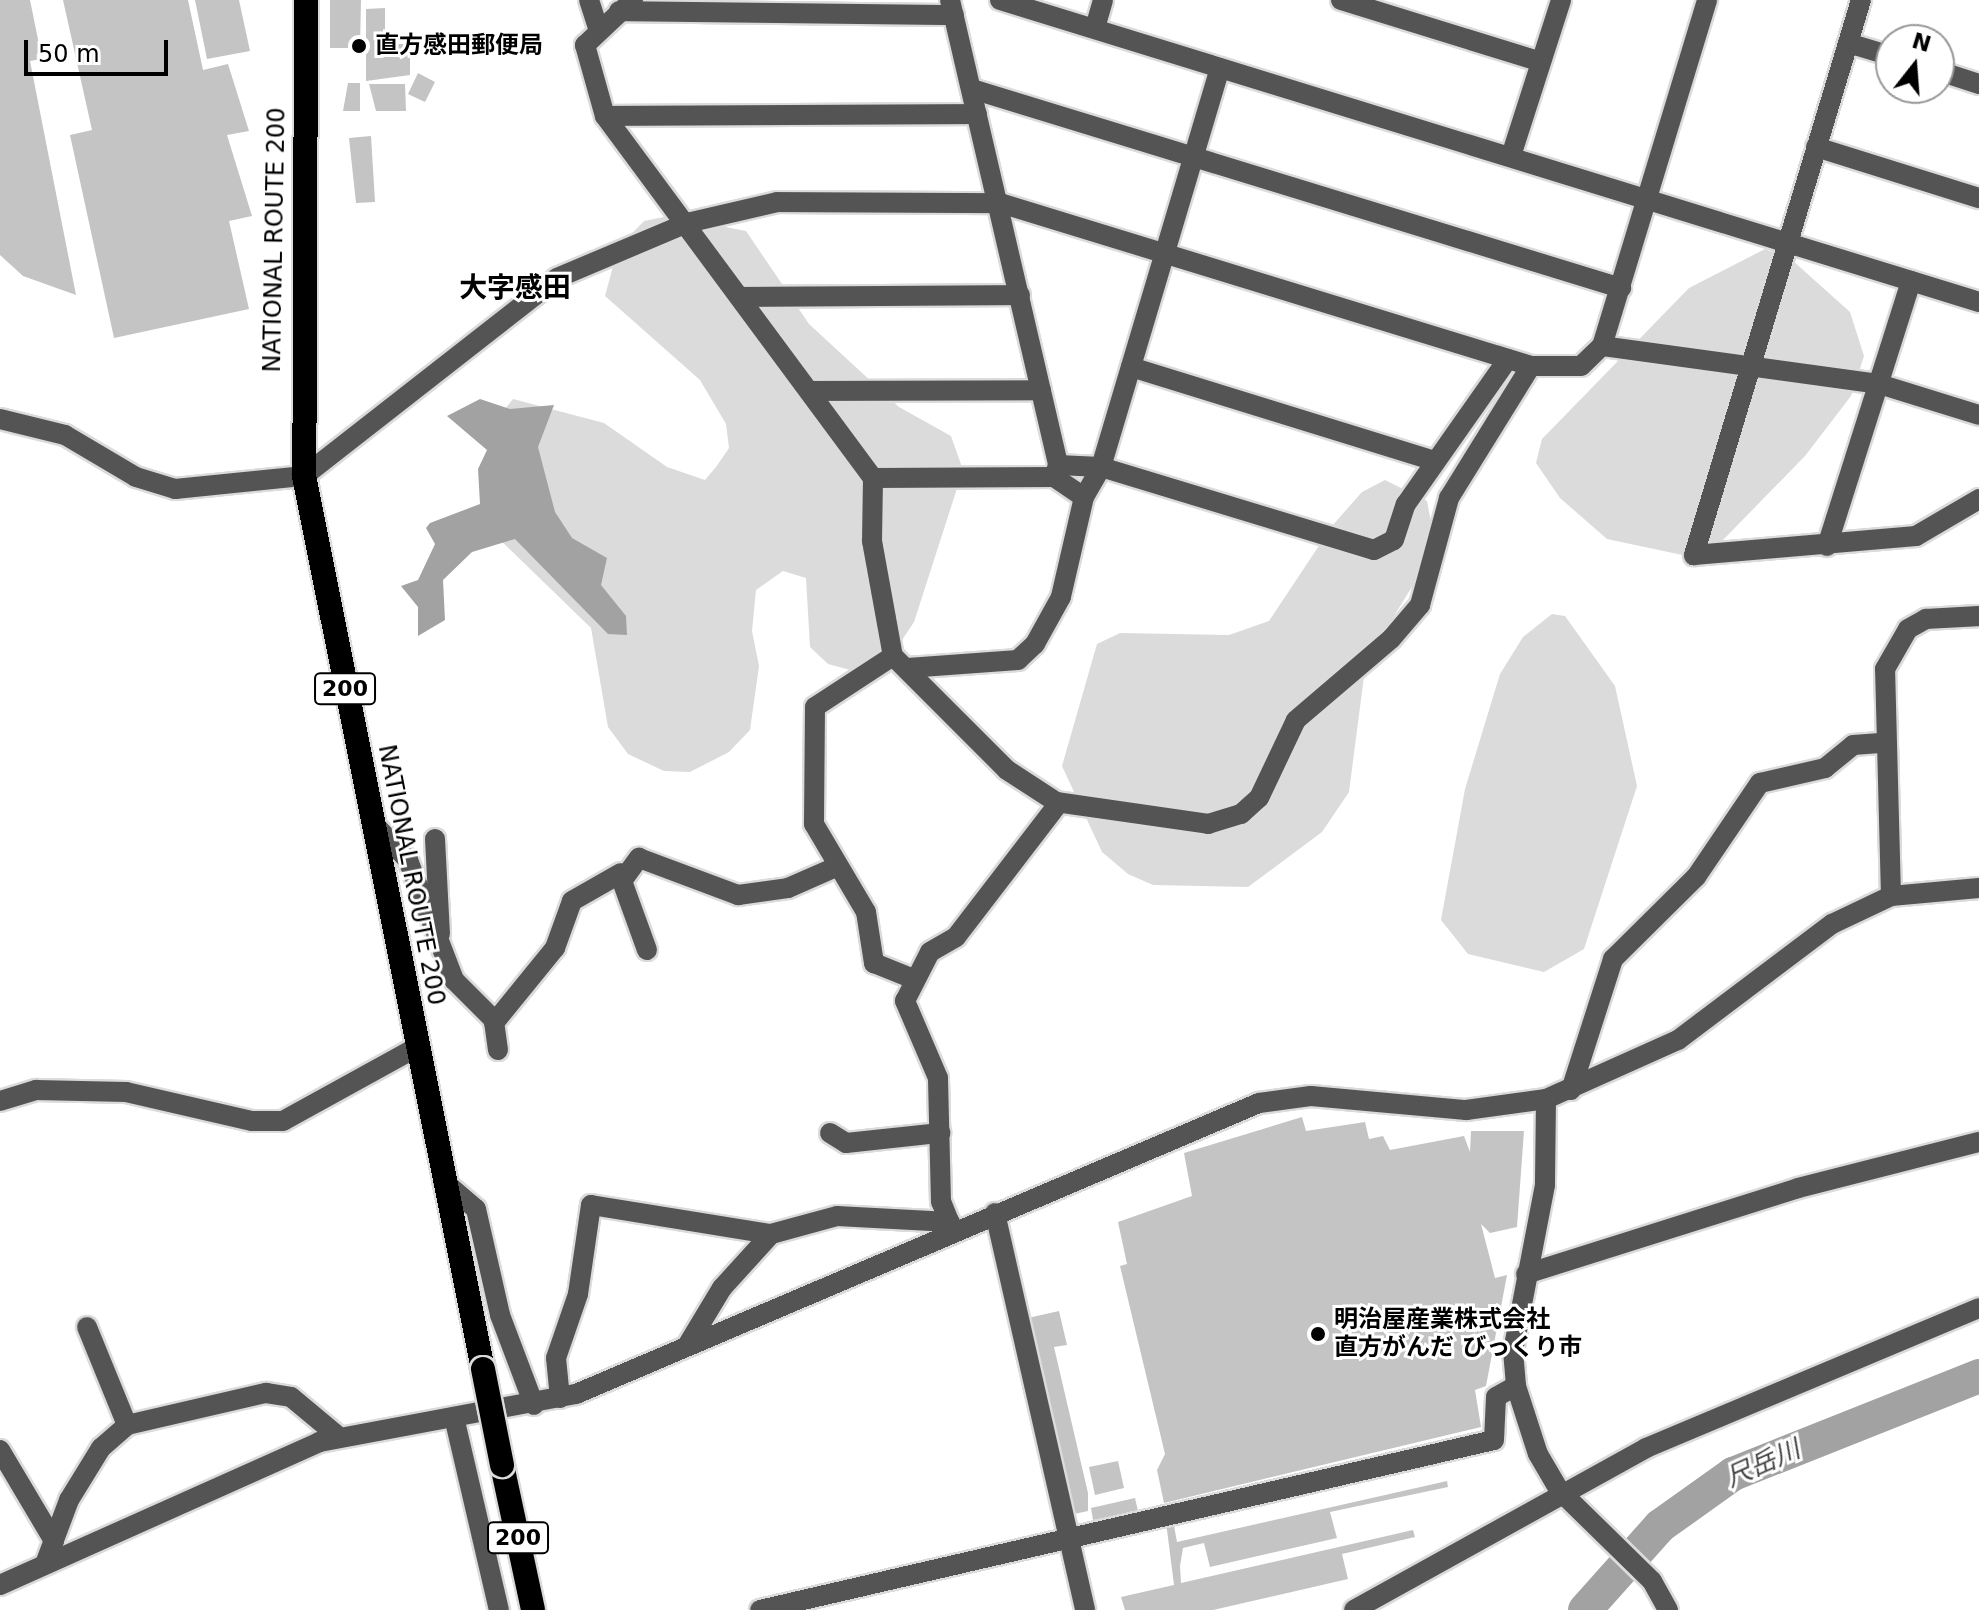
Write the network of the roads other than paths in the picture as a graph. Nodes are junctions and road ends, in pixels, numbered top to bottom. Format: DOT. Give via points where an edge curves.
graph roads {
  1 [pos="306,0"];
  2 [pos="589,0"];
  3 [pos="1000,0"];
  4 [pos="1103,0"];
  5 [pos="1341,0"];
  6 [pos="1561,0"];
  7 [pos="1707,0"];
  8 [pos="1861,0"];
  9 [pos="626,6"];
  10 [pos="805,6"];
  11 [pos="952,8"];
  12 [pos="598,28"];
  13 [pos="1095,28"];
  14 [pos="1848,43"];
  15 [pos="1875,51"];
  16 [pos="1541,62"];
  17 [pos="1220,68"];
  18 [pos="1955,76"];
  19 [pos="1979,84"];
  20 [pos="972,89"];
  21 [pos="977,114"];
  22 [pos="605,116"];
  23 [pos="1816,147"];
  24 [pos="1194,155"];
  25 [pos="1511,156"];
  26 [pos="1979,198"];
  27 [pos="1648,199"];
  28 [pos="1000,203"];
  29 [pos="687,223"];
  30 [pos="1786,242"];
  31 [pos="1165,252"];
  32 [pos="1911,281"];
  33 [pos="1621,288"];
  34 [pos="1020,295"];
  35 [pos="742,297"];
  36 [pos="1979,302"];
  37 [pos="1602,346"];
  38 [pos="1508,359"];
  39 [pos="1531,366"];
  40 [pos="1131,367"];
  41 [pos="1750,368"];
  42 [pos="1879,384"];
  43 [pos="1041,390"];
  44 [pos="810,391"];
  45 [pos="1979,415"];
  46 [pos="0,419"];
  47 [pos="1435,461"];
  48 [pos="1101,467"];
  49 [pos="1056,471"];
  50 [pos="304,476"];
  51 [pos="873,478"];
  52 [pos="1084,497"];
  53 [pos="1979,499"];
  54 [pos="1827,546"];
  55 [pos="1979,616"];
  56 [pos="900,662"];
  57 [pos="1884,743"];
  58 [pos="1059,803"];
  59 [pos="374,824"];
  60 [pos="435,839"];
  61 [pos="836,867"];
  62 [pos="621,873"];
  63 [pos="1979,888"];
  64 [pos="1891,896"];
  65 [pos="440,950"];
  66 [pos="647,950"];
  67 [pos="911,978"];
  68 [pos="495,1021"];
  69 [pos="415,1048"];
  70 [pos="498,1050"];
  71 [pos="1571,1090"];
  72 [pos="1546,1099"];
  73 [pos="0,1101"];
  74 [pos="830,1133"];
  75 [pos="940,1133"];
  76 [pos="1979,1142"];
  77 [pos="443,1181"];
  78 [pos="995,1213"];
  79 [pos="951,1226"];
  80 [pos="771,1234"];
  81 [pos="1526,1274"];
  82 [pos="1979,1308"];
  83 [pos="87,1327"];
  84 [pos="687,1346"];
  85 [pos="1516,1386"];
  86 [pos="560,1398"];
  87 [pos="534,1405"];
  88 [pos="454,1417"];
  89 [pos="127,1425"];
  90 [pos="339,1437"];
  91 [pos="0,1450"];
  92 [pos="1559,1490"];
  93 [pos="1068,1536"];
  94 [pos="54,1541"];
  95 [pos="45,1564"];
  96 [pos="0,1585"];
  97 [pos="499,1610"];
  98 [pos="533,1610"];
  99 [pos="760,1610"];
  100 [pos="1085,1610"];
  101 [pos="1354,1610"];
  102 [pos="1668,1610"];
  1 -- 50 [label="highway, NATIONAL ROUTE 200 / 200"];
  2 -- 12 [label="street"];
  3 -- 13 [label="street"];
  4 -- 13 [label="street"];
  5 -- 16 [label="street"];
  6 -- 16 [label="street"];
  7 -- 27 [label="street"];
  8 -- 14 [label="street"];
  9 -- 10 [label="street"];
  9 -- 12 [label="street"];
  10 -- 11 [label="street"];
  11 -- 20 [label="street"];
  12 -- 22 [label="street" via="584,56"];
  13 -- 17 [label="street"];
  14 -- 15 [label="street"];
  14 -- 23 [label="street"];
  16 -- 25 [label="street"];
  17 -- 24 [label="street"];
  17 -- 25 [label="street"];
  18 -- 19 [label="street"];
  20 -- 21 [label="street"];
  20 -- 24 [label="street"];
  21 -- 22 [label="street"];
  21 -- 28 [label="street"];
  22 -- 29 [label="street"];
  23 -- 26 [label="street"];
  23 -- 30 [label="street"];
  24 -- 31 [label="street"];
  24 -- 33 [label="street"];
  25 -- 27 [label="street"];
  27 -- 30 [label="street"];
  27 -- 33 [label="street"];
  28 -- 29 [label="street" via="777,202"];
  28 -- 31 [label="street"];
  28 -- 34 [label="street"];
  29 -- 35 [label="street"];
  29 -- 50 [label="street" via="557,278"];
  30 -- 32 [label="street"];
  30 -- 41 [label="street"];
  31 -- 38 [label="street"];
  31 -- 40 [label="street"];
  32 -- 36 [label="street"];
  32 -- 42 [label="street"];
  33 -- 37 [label="street"];
  34 -- 35 [label="street"];
  34 -- 43 [label="street"];
  35 -- 44 [label="street"];
  37 -- 39 [label="street" via="1581,366"];
  37 -- 41 [label="street"];
  38 -- 39 [label="street"];
  38 -- 47 [label="street"];
  39 -- 58 [label="street" via="1449,498 1420,605 1391,639 1296,720 1259,798 1241,814 1208,824"];
  40 -- 47 [label="street"];
  40 -- 48 [label="street"];
  41 -- 42 [label="street"];
  41 -- 54 [label="street" via="1694,555"];
  42 -- 45 [label="street"];
  42 -- 54 [label="street"];
  43 -- 44 [label="street"];
  43 -- 49 [label="street"];
  44 -- 51 [label="street"];
  46 -- 50 [label="street" via="65,435 136,477 175,489"];
  47 -- 48 [label="street" via="1394,540 1374,550"];
  48 -- 49 [label="street"];
  48 -- 52 [label="street"];
  49 -- 51 [label="street"];
  49 -- 52 [label="street"];
  50 -- 59 [label="highway, NATIONAL ROUTE 200 / 200"];
  51 -- 56 [label="street" via="872,541"];
  52 -- 56 [label="street" via="1061,597 1035,644 1018,660"];
  53 -- 54 [label="street" via="1916,536"];
  55 -- 57 [label="street" via="1926,619 1908,629 1885,669"];
  56 -- 58 [label="street" via="1007,770"];
  56 -- 61 [label="street" via="831,695 810,719 819,764 814,824"];
  57 -- 64 [label="street"];
  57 -- 71 [label="street" via="1853,745 1825,768 1760,783 1696,877 1613,959"];
  58 -- 67 [label="street" via="956,937 930,952"];
  59 -- 65 [label="street" via="408,860"];
  59 -- 69 [label="highway, NATIONAL ROUTE 200 / 200"];
  60 -- 65 [label="street"];
  61 -- 62 [label="street" via="788,888 738,895 639,858"];
  61 -- 67 [label="street" via="866,912 874,963"];
  62 -- 66 [label="street"];
  62 -- 68 [label="street" via="572,901 555,948"];
  63 -- 64 [label="street"];
  64 -- 71 [label="street" via="1832,924 1678,1040"];
  65 -- 68 [label="street" via="454,980"];
  67 -- 75 [label="street" via="905,1001 931,1048"];
  68 -- 70 [label="street"];
  69 -- 73 [label="street" via="283,1121 252,1121 126,1092 36,1090"];
  69 -- 77 [label="highway, NATIONAL ROUTE 200 / 200"];
  71 -- 72 [label="street"];
  72 -- 78 [label="street" via="1466,1110 1311,1096 1259,1103"];
  72 -- 81 [label="street" via="1545,1185"];
  74 -- 75 [label="street" via="846,1143"];
  75 -- 79 [label="street" via="941,1202"];
  76 -- 81 [label="street" via="1798,1188"];
  77 -- 87 [label="street" via="476,1209 500,1315"];
  77 -- 98 [label="highway, NATIONAL ROUTE 200 / 200, bridge"];
  78 -- 79 [label="street"];
  78 -- 93 [label="street"];
  79 -- 80 [label="street" via="837,1216"];
  79 -- 84 [label="street"];
  80 -- 84 [label="street" via="722,1288"];
  80 -- 86 [label="street" via="591,1205 578,1294 556,1358"];
  81 -- 85 [label="street" via="1513,1351"];
  82 -- 92 [label="street"];
  83 -- 89 [label="street"];
  84 -- 86 [label="street"];
  85 -- 92 [label="street" via="1538,1454"];
  85 -- 93 [label="street" via="1496,1397 1494,1440"];
  86 -- 87 [label="street"];
  87 -- 88 [label="street"];
  88 -- 90 [label="street"];
  88 -- 97 [label="street"];
  89 -- 90 [label="street" via="266,1393 291,1397"];
  89 -- 94 [label="street" via="101,1448"];
  90 -- 95 [label="street"];
  91 -- 94 [label="street"];
  92 -- 101 [label="street"];
  92 -- 102 [label="street" via="1652,1581"];
  93 -- 99 [label="street"];
  93 -- 100 [label="street"];
  94 -- 95 [label="street"];
  95 -- 96 [label="street"];
}
